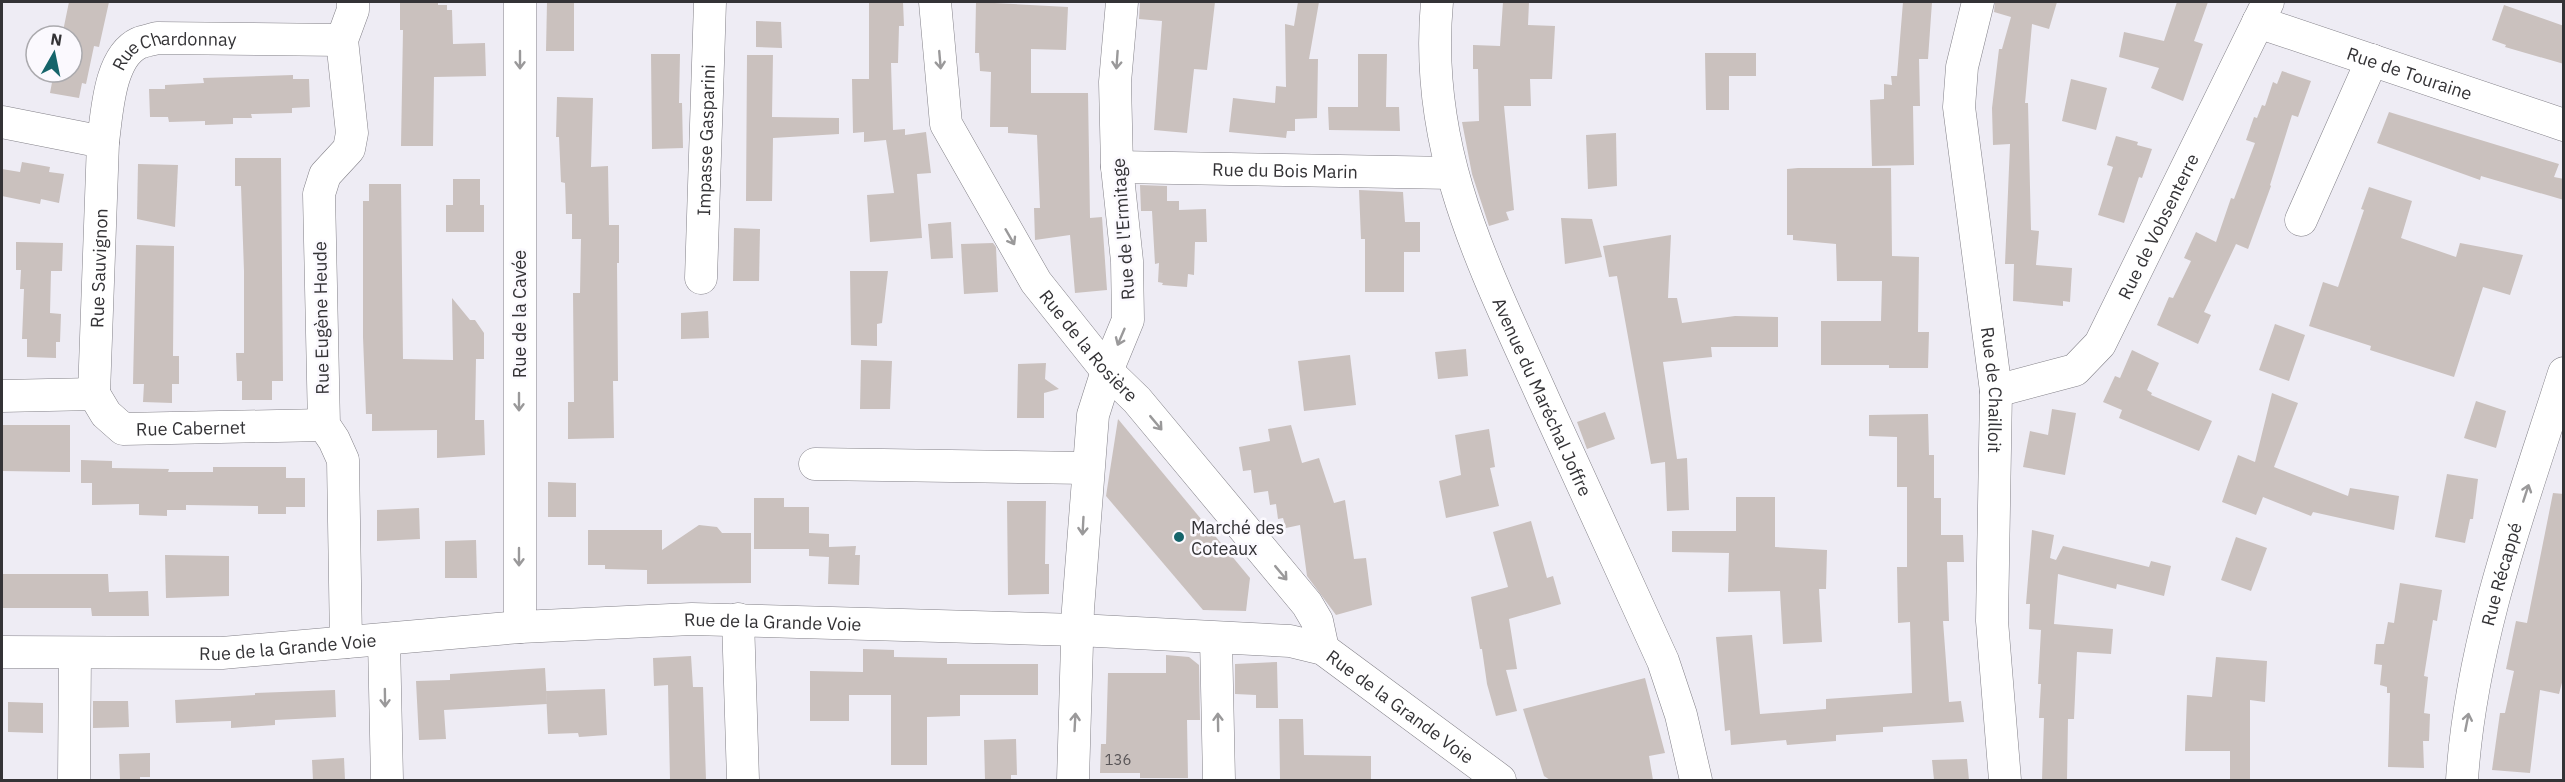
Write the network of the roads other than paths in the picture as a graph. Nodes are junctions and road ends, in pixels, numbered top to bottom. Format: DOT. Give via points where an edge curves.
graph roads {
  1 [pos="353,2"];
  2 [pos="520,2"];
  3 [pos="710,2"];
  4 [pos="935,2"];
  5 [pos="1122,2"];
  6 [pos="1437,2"];
  7 [pos="1978,2"];
  8 [pos="2263,12"];
  9 [pos="342,40"];
  10 [pos="2372,60"];
  11 [pos="2,122"];
  12 [pos="2564,124"];
  13 [pos="103,142"];
  14 [pos="1117,167"];
  15 [pos="1452,173"];
  16 [pos="2301,220"];
  17 [pos="701,278"];
  18 [pos="1107,371"];
  19 [pos="2564,373"];
  20 [pos="1996,391"];
  21 [pos="94,394"];
  22 [pos="2,396"];
  23 [pos="324,425"];
  24 [pos="815,465"];
  25 [pos="1088,468"];
  26 [pos="738,618"];
  27 [pos="520,627"];
  28 [pos="1078,630"];
  29 [pos="1216,638"];
  30 [pos="384,640"];
  31 [pos="346,642"];
  32 [pos="1323,649"];
  33 [pos="2,652"];
  34 [pos="75,653"];
  35 [pos="74,780"];
  36 [pos="387,780"];
  37 [pos="743,780"];
  38 [pos="1073,780"];
  39 [pos="1219,780"];
  40 [pos="1500,780"];
  41 [pos="1696,780"];
  42 [pos="2005,780"];
  43 [pos="2462,780"];
  1 -- 9 [label="street, Rue Eugène Heude"];
  2 -- 27 [label="street, Rue de la Cavée, one-way"];
  3 -- 17 [label="street, Impasse Gasparini"];
  4 -- 18 [label="street, Rue de la Rosière, one-way" via="946,124 1036,282"];
  5 -- 14 [label="street, Rue de l'Ermitage, one-way" via="1115,82"];
  6 -- 15 [label="street, Avenue du Maréchal Joffre" via="1440,115"];
  7 -- 20 [label="street, Rue de Chailloit" via="1962,68 1959,107"];
  8 -- 10 [label="street, Rue de Touraine"];
  8 -- 20 [label="street, Rue de Vobsenterre" via="2100,344 2075,370"];
  9 -- 13 [label="street, Rue Chardonnay" via="157,38 138,43 116,69"];
  9 -- 23 [label="street, Rue Eugène Heude" via="352,133 349,149 326,175 319,194"];
  10 -- 12 [label="street, Rue de Touraine"];
  10 -- 16 [label="street"];
  11 -- 13 [label="street"];
  13 -- 21 [label="street, Rue Sauvignon"];
  14 -- 15 [label="street, Rue du Bois Marin"];
  14 -- 18 [label="street, Rue de l'Ermitage, one-way" via="1127,261 1128,320"];
  15 -- 41 [label="street, Avenue du Maréchal Joffre" via="1485,270 1663,662"];
  18 -- 25 [label="street, Rue de l'Ermitage" via="1093,415"];
  18 -- 32 [label="street, Rue de la Rosière, one-way" via="1137,400 1307,604 1317,621"];
  43 -- 19 [label="street, Rue Récappé, one-way" via="2465,730 2494,593"];
  20 -- 42 [label="street, Rue de Chailloit" via="1992,621"];
  21 -- 22 [label="street"];
  21 -- 23 [label="street, Rue Cabernet" via="106,414 123,429"];
  23 -- 31 [label="street, Rue Eugène Heude" via="343,460"];
  24 -- 25 [label="street"];
  25 -- 28 [label="street, Rue de l'Ermitage, one-way"];
  26 -- 27 [label="street, Rue de la Grande Voie"];
  26 -- 28 [label="street, Rue de la Grande Voie"];
  26 -- 37 [label="street"];
  27 -- 30 [label="street, Rue de la Grande Voie"];
  28 -- 29 [label="street, Rue de la Grande Voie"];
  38 -- 28 [label="street, Rue de l'Ermitage, one-way"];
  29 -- 32 [label="street, Rue de la Grande Voie" via="1290,641"];
  39 -- 29 [label="street, one-way"];
  30 -- 31 [label="street, Rue de la Grande Voie"];
  30 -- 36 [label="street, one-way"];
  31 -- 34 [label="street, Rue de la Grande Voie" via="222,653"];
  32 -- 40 [label="street, Rue de la Grande Voie"];
  33 -- 34 [label="street, Rue de la Grande Voie"];
  34 -- 35 [label="street"];
}
